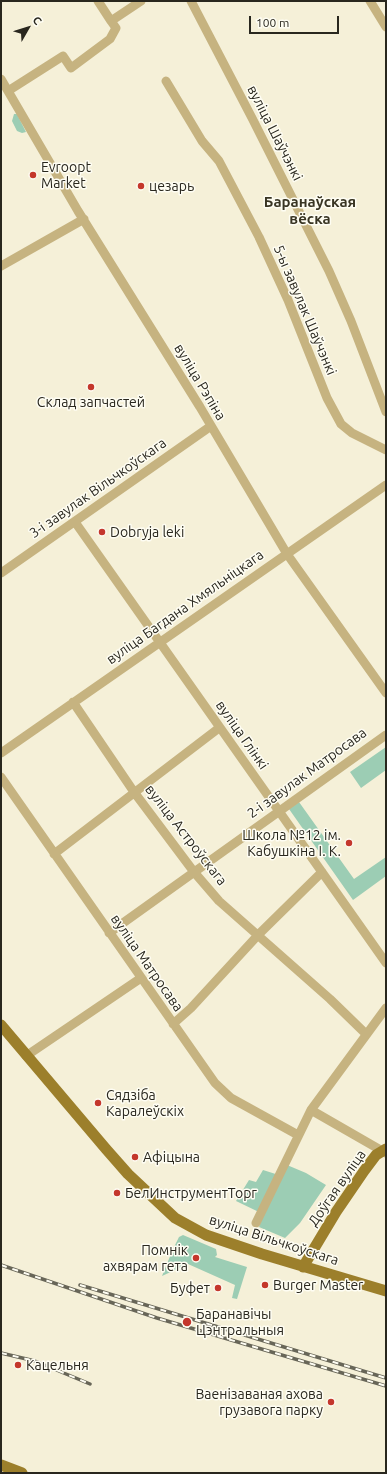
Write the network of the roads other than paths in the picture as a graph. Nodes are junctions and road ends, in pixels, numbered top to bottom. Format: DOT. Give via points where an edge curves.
graph roads {
  1 [pos="98,1"];
  2 [pos="141,1"];
  3 [pos="190,1"];
  4 [pos="370,1"];
  5 [pos="111,21"];
  6 [pos="384,23"];
  7 [pos="1,78"];
  8 [pos="166,81"];
  9 [pos="8,91"];
  10 [pos="84,219"];
  11 [pos="1,266"];
  12 [pos="386,412"];
  13 [pos="211,426"];
  14 [pos="386,450"];
  15 [pos="386,485"];
  16 [pos="75,522"];
  17 [pos="287,554"];
  18 [pos="1,573"];
  19 [pos="160,643"];
  20 [pos="386,693"];
  21 [pos="73,702"];
  22 [pos="219,728"];
  23 [pos="386,735"];
  24 [pos="1,753"];
  25 [pos="1,777"];
  26 [pos="134,792"];
  27 [pos="279,811"];
  28 [pos="54,854"];
  29 [pos="194,872"];
  30 [pos="322,872"];
  31 [pos="109,933"];
  32 [pos="258,934"];
  33 [pos="386,963"];
  34 [pos="141,978"];
  35 [pos="386,1008"];
  36 [pos="173,1024"];
  37 [pos="1,1025"];
  38 [pos="366,1034"];
  39 [pos="26,1056"];
  40 [pos="311,1110"];
  41 [pos="298,1135"];
  42 [pos="385,1151"];
  43 [pos="256,1223"];
  44 [pos="303,1267"];
  45 [pos="386,1290"];
  46 [pos="1,1465"];
  47 [pos="22,1473"];
  1 -- 5 [label="street"];
  2 -- 5 [label="street"];
  3 -- 12 [label="street, вуліца Шаўчэнкі" via="328,271 351,321"];
  4 -- 6 [label="street"];
  5 -- 9 [label="street" via="116,28 110,39 70,68 63,56"];
  7 -- 9 [label="street, вуліца Рэпіна"];
  8 -- 14 [label="street, 5-ы завулак Шаўчэнкі" via="202,141 219,161 259,237 288,300 327,398 341,424 346,430"];
  9 -- 10 [label="street, вуліца Рэпіна"];
  10 -- 11 [label="street"];
  10 -- 13 [label="street, вуліца Рэпіна"];
  13 -- 16 [label="street, 3-і завулак Вільчкоўскага"];
  13 -- 17 [label="street, вуліца Рэпіна"];
  15 -- 17 [label="street, вуліца Багдана Хмяльніцкага"];
  16 -- 18 [label="street, 3-і завулак Вільчкоўскага"];
  16 -- 19 [label="street, вуліца Глінкі"];
  17 -- 19 [label="street, вуліца Багдана Хмяльніцкага"];
  17 -- 20 [label="street, вуліца Рэпіна"];
  19 -- 21 [label="street, вуліца Багдана Хмяльніцкага"];
  19 -- 22 [label="street, вуліца Глінкі"];
  21 -- 24 [label="street, вуліца Багдана Хмяльніцкага"];
  21 -- 26 [label="street, вуліца Астроўскага"];
  22 -- 26 [label="street"];
  22 -- 27 [label="street, вуліца Глінкі"];
  23 -- 27 [label="street, 2-і завулак Матросава"];
  25 -- 28 [label="street, вуліца Матросава"];
  26 -- 28 [label="street"];
  26 -- 29 [label="street, вуліца Астроўскага"];
  27 -- 29 [label="street, 2-і завулак Матросава"];
  27 -- 30 [label="street, вуліца Глінкі"];
  28 -- 31 [label="street, вуліца Матросава"];
  29 -- 31 [label="street, 2-і завулак Матросава"];
  29 -- 32 [label="street, вуліца Астроўскага" via="219,901"];
  30 -- 32 [label="street"];
  30 -- 33 [label="street, вуліца Глінкі"];
  31 -- 34 [label="street, вуліца Матросава"];
  32 -- 36 [label="street" via="191,1008"];
  32 -- 38 [label="street, вуліца Астроўскага"];
  34 -- 36 [label="street, вуліца Матросава"];
  34 -- 39 [label="street"];
  35 -- 38 [label="street"];
  36 -- 41 [label="street, вуліца Матросава" via="215,1083 226,1094"];
  37 -- 39 [label="main road, вуліца Вільчкоўскага"];
  38 -- 40 [label="street"];
  39 -- 44 [label="main road, вуліца Вільчкоўскага" via="110,1154 168,1213 206,1235"];
  40 -- 41 [label="street"];
  40 -- 42 [label="street"];
  41 -- 43 [label="street"];
  42 -- 44 [label="main road, Доўгая вуліца" via="370,1161"];
  44 -- 45 [label="main road, вуліца Вільчкоўскага"];
  46 -- 47 [label="main road"];
}
